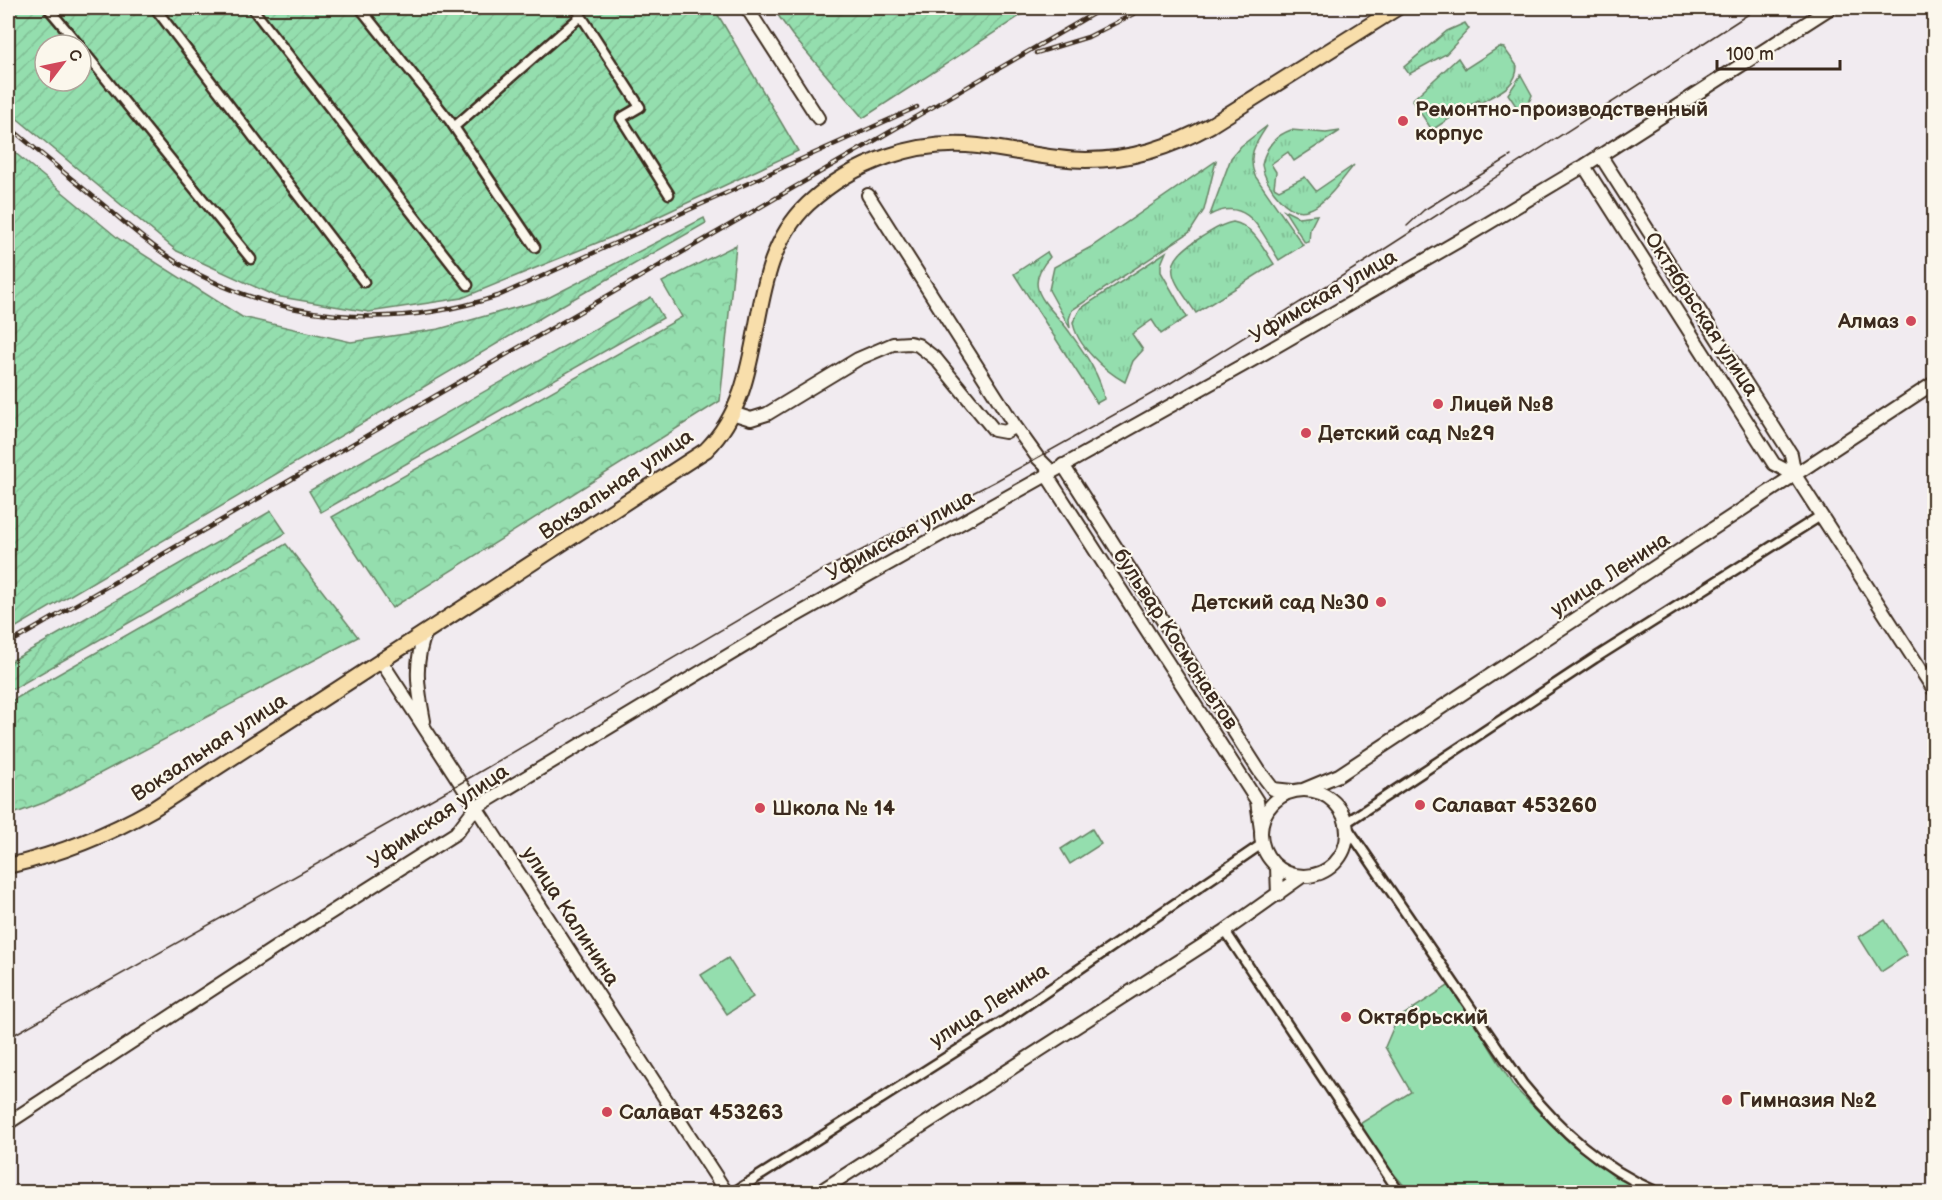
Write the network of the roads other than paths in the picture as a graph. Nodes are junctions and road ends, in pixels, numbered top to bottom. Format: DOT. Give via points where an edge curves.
graph roads {
  1 [pos="48,8"];
  2 [pos="154,8"];
  3 [pos="252,8"];
  4 [pos="360,8"];
  5 [pos="747,8"];
  6 [pos="1397,8"];
  7 [pos="1830,8"];
  8 [pos="579,12"];
  9 [pos="69,33"];
  10 [pos="93,62"];
  11 [pos="818,118"];
  12 [pos="454,127"];
  13 [pos="1600,155"];
  14 [pos="1584,166"];
  15 [pos="669,194"];
  16 [pos="868,195"];
  17 [pos="535,247"];
  18 [pos="251,259"];
  19 [pos="364,282"];
  20 [pos="468,285"];
  21 [pos="1710,324"];
  22 [pos="1693,335"];
  23 [pos="1935,383"];
  24 [pos="735,414"];
  25 [pos="1016,426"];
  26 [pos="1053,470"];
  27 [pos="1795,475"];
  28 [pos="1822,515"];
  29 [pos="426,632"];
  30 [pos="381,661"];
  31 [pos="1935,690"];
  32 [pos="425,728"];
  33 [pos="1339,776"];
  34 [pos="1298,791"];
  35 [pos="1333,801"];
  36 [pos="476,808"];
  37 [pos="1347,825"];
  38 [pos="1261,830"];
  39 [pos="1262,844"];
  40 [pos="8,866"];
  41 [pos="1277,867"];
  42 [pos="1301,877"];
  43 [pos="1278,895"];
  44 [pos="1225,931"];
  45 [pos="8,1123"];
  46 [pos="726,1192"];
  47 [pos="734,1192"];
  48 [pos="819,1192"];
  49 [pos="1398,1192"];
  50 [pos="1657,1192"];
  1 -- 9 [label="street"];
  2 -- 19 [label="street"];
  3 -- 20 [label="street"];
  4 -- 12 [label="street"];
  5 -- 11 [label="street"];
  6 -- 24 [label="main road, Вокзальная улица" via="1211,125 1152,152 1084,160 946,146 895,154 849,174 806,206 778,247"];
  7 -- 13 [label="street, Уфимская улица"];
  8 -- 12 [label="street"];
  8 -- 15 [label="street" via="640,107 621,118"];
  10 -- 18 [label="street"];
  12 -- 17 [label="street"];
  13 -- 14 [label="street, Уфимская улица"];
  13 -- 21 [label="street, Октябрьская улица"];
  14 -- 22 [label="street, Октябрьская улица"];
  14 -- 26 [label="street, Уфимская улица" via="1264,353"];
  16 -- 25 [label="street, бульвар Космонавтов"];
  21 -- 22 [label="street"];
  21 -- 27 [label="street, Октябрьская улица" via="1791,454"];
  22 -- 27 [label="street, Октябрьская улица" via="1774,465"];
  23 -- 27 [label="street, улица Ленина"];
  24 -- 25 [label="street" via="751,418 767,414 858,359 893,344 910,343 936,359 994,430 1005,432"];
  24 -- 29 [label="main road, Вокзальная улица" via="719,438 693,460"];
  25 -- 26 [label="street, бульвар Космонавтов" via="1038,458"];
  26 -- 34 [label="street, бульвар Космонавтов" via="1260,772 1273,789"];
  26 -- 36 [label="street, Уфимская улица" via="779,625"];
  26 -- 38 [label="street, бульвар Космонавтов" via="1257,801"];
  27 -- 28 [label="street, Октябрьская улица"];
  27 -- 33 [label="street, улица Ленина"];
  28 -- 31 [label="street, Октябрьская улица"];
  28 -- 37 [label="street" via="1570,674"];
  29 -- 30 [label="main road, Вокзальная улица"];
  29 -- 32 [label="street" via="417,660 417,687"];
  30 -- 32 [label="street, улица Калинина"];
  30 -- 40 [label="main road, Вокзальная улица" via="119,829 53,855"];
  32 -- 36 [label="street, улица Калинина"];
  33 -- 34 [label="street, улица Ленина"];
  33 -- 35 [label="street"];
  34 -- 35 [label="street" via="1314,791"];
  34 -- 38 [label="street, улица Ленина" via="1271,806"];
  35 -- 37 [label="street"];
  36 -- 45 [label="street, Уфимская улица" via="456,833"];
  36 -- 46 [label="street, улица Калинина"];
  37 -- 42 [label="street" via="1346,846 1336,863 1320,874"];
  37 -- 50 [label="street" via="1522,1083 1550,1118 1584,1150"];
  38 -- 39 [label="street"];
  39 -- 41 [label="street"];
  39 -- 47 [label="street, улица Ленина" via="1002,1022"];
  41 -- 42 [label="street"];
  41 -- 43 [label="street"];
  42 -- 43 [label="street"];
  43 -- 44 [label="street"];
  44 -- 48 [label="street"];
  44 -- 49 [label="street"];
}
